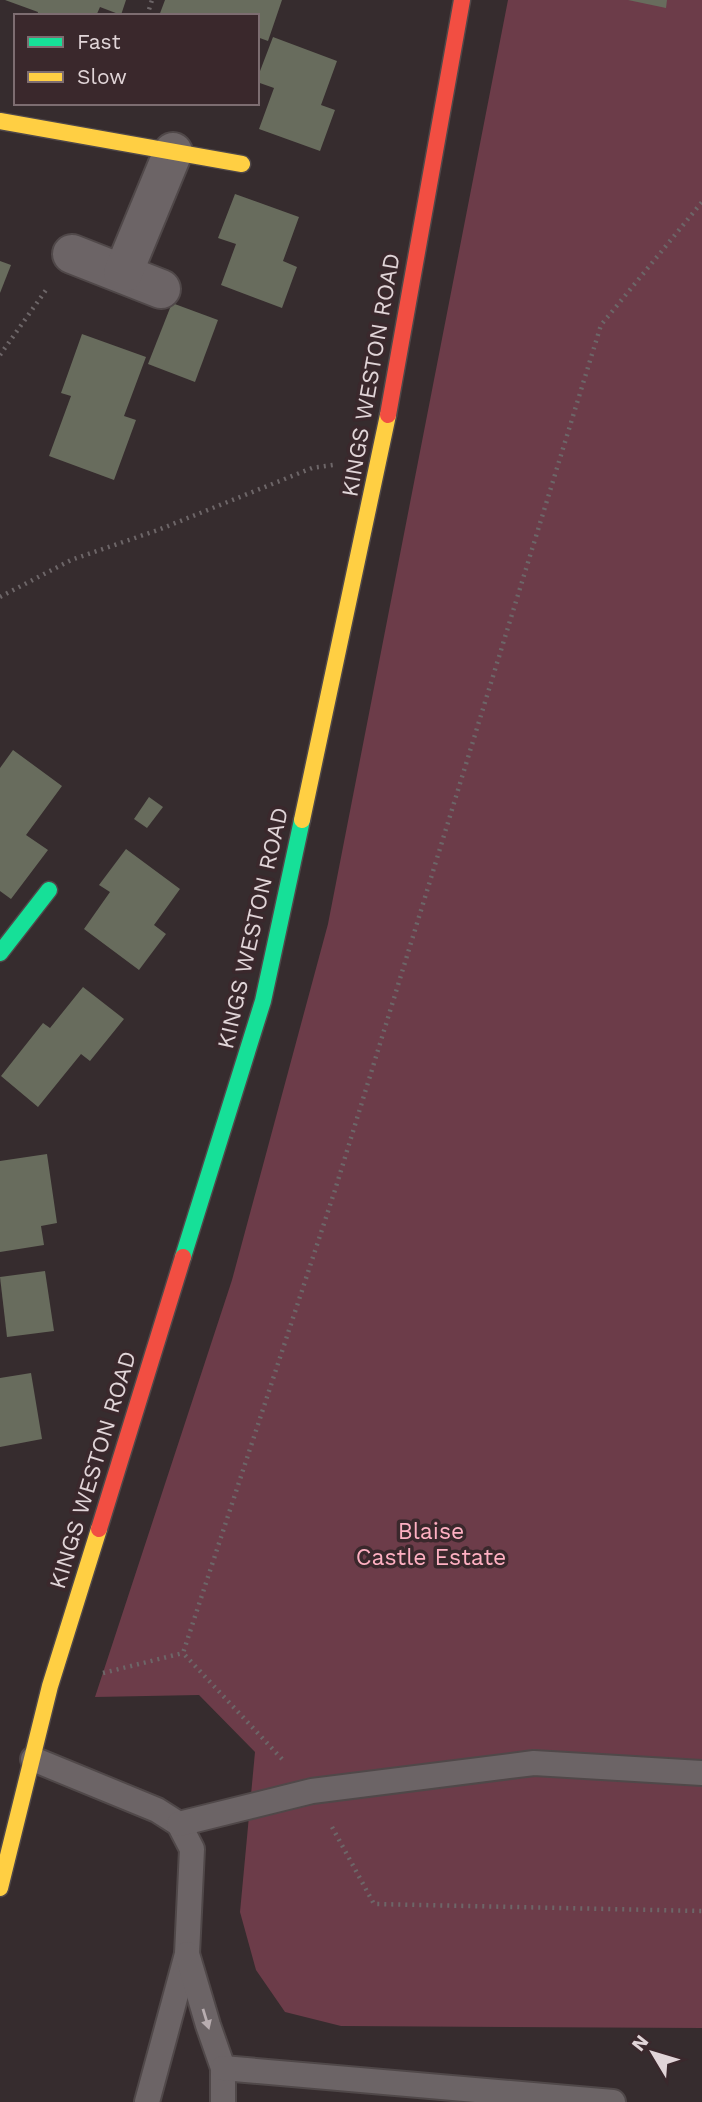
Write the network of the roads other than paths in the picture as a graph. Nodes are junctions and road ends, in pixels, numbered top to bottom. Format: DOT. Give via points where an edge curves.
graph roads {
  1 [pos="462,0"];
  2 [pos="0,121"];
  3 [pos="173,152"];
  4 [pos="242,164"];
  5 [pos="72,254"];
  6 [pos="123,273"];
  7 [pos="162,289"];
  8 [pos="49,890"];
  9 [pos="0,953"];
  10 [pos="33,1759"];
  11 [pos="702,1773"];
  12 [pos="178,1824"];
  13 [pos="0,1888"];
  14 [pos="187,1954"];
  15 [pos="223,2068"];
  16 [pos="147,2102"];
  17 [pos="223,2102"];
  18 [pos="614,2102"];
  1 -- 10 [label="main road, KINGS WESTON ROAD" via="379,467 263,1000 50,1686"];
  2 -- 3 [label="main road"];
  3 -- 4 [label="main road"];
  3 -- 6 [label="street"];
  5 -- 6 [label="street"];
  6 -- 7 [label="street"];
  8 -- 9 [label="main road"];
  10 -- 12 [label="lane" via="158,1810"];
  10 -- 13 [label="main road, KINGS WESTON ROAD"];
  11 -- 12 [label="lane" via="534,1763 312,1791"];
  12 -- 14 [label="lane" via="192,1849"];
  14 -- 15 [label="lane, one-way"];
  14 -- 16 [label="lane"];
  15 -- 17 [label="lane"];
  15 -- 18 [label="lane"];
}
